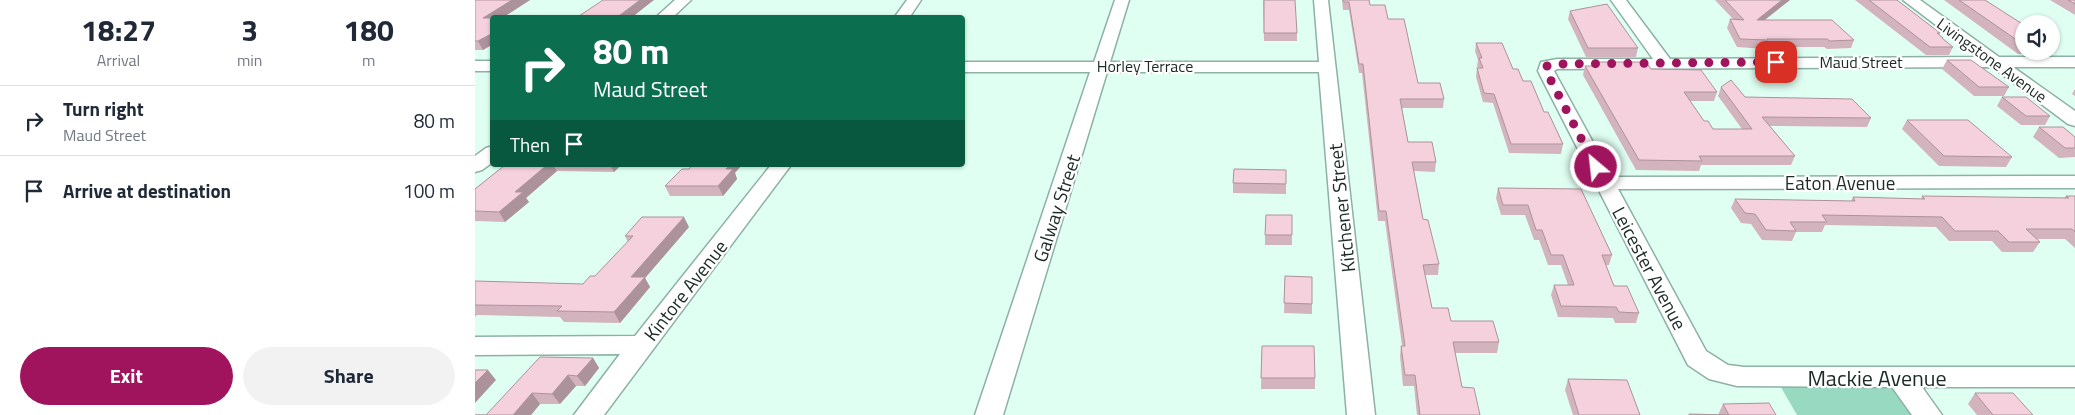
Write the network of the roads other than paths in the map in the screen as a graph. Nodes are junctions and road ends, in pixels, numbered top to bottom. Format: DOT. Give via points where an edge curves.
graph roads {
  1 [pos="684,0"];
  2 [pos="914,0"];
  3 [pos="1122,0"];
  4 [pos="1321,0"];
  5 [pos="1618,0"];
  6 [pos="1910,0"];
  7 [pos="666,15"];
  8 [pos="903,15"];
  9 [pos="1665,62"];
  10 [pos="1994,62"];
  11 [pos="2075,62"];
  12 [pos="1557,64"];
  13 [pos="475,66"];
  14 [pos="490,66"];
  15 [pos="1101,66"];
  16 [pos="965,67"];
  17 [pos="1327,67"];
  18 [pos="2075,120"];
  19 [pos="490,154"];
  20 [pos="475,166"];
  21 [pos="779,167"];
  22 [pos="2075,182"];
  23 [pos="1605,183"];
  24 [pos="642,345"];
  25 [pos="475,346"];
  26 [pos="1691,346"];
  27 [pos="2075,377"];
  28 [pos="1900,378"];
  29 [pos="588,415"];
  30 [pos="989,415"];
  31 [pos="1361,415"];
  32 [pos="1928,415"];
  1 -- 7 [label="street"];
  2 -- 8 [label="street"];
  3 -- 15 [label="street, Galway Street"];
  4 -- 17 [label="street, Kitchener Street"];
  5 -- 9 [label="street"];
  6 -- 10 [label="street, Livingstone Avenue"];
  9 -- 10 [label="street, Maud Street"];
  9 -- 12 [label="street, Maud Street"];
  10 -- 11 [label="street, Maud Street"];
  10 -- 18 [label="street, Livingstone Avenue"];
  12 -- 23 [label="street, Leicester Avenue" via="1547,66 1546,71"];
  13 -- 14 [label="street"];
  15 -- 16 [label="street, Horley Terrace"];
  15 -- 17 [label="street, Horley Terrace"];
  15 -- 30 [label="street, Galway Street"];
  17 -- 31 [label="street, Kitchener Street"];
  19 -- 20 [label="street"];
  21 -- 24 [label="street, Kintore Avenue"];
  22 -- 23 [label="street, Eaton Avenue"];
  23 -- 26 [label="street, Leicester Avenue"];
  24 -- 25 [label="street"];
  24 -- 29 [label="street, Kintore Avenue"];
  26 -- 28 [label="street, Mackie Avenue" via="1706,366 1730,376"];
  27 -- 28 [label="street, Mackie Avenue"];
  28 -- 32 [label="street"];
}
